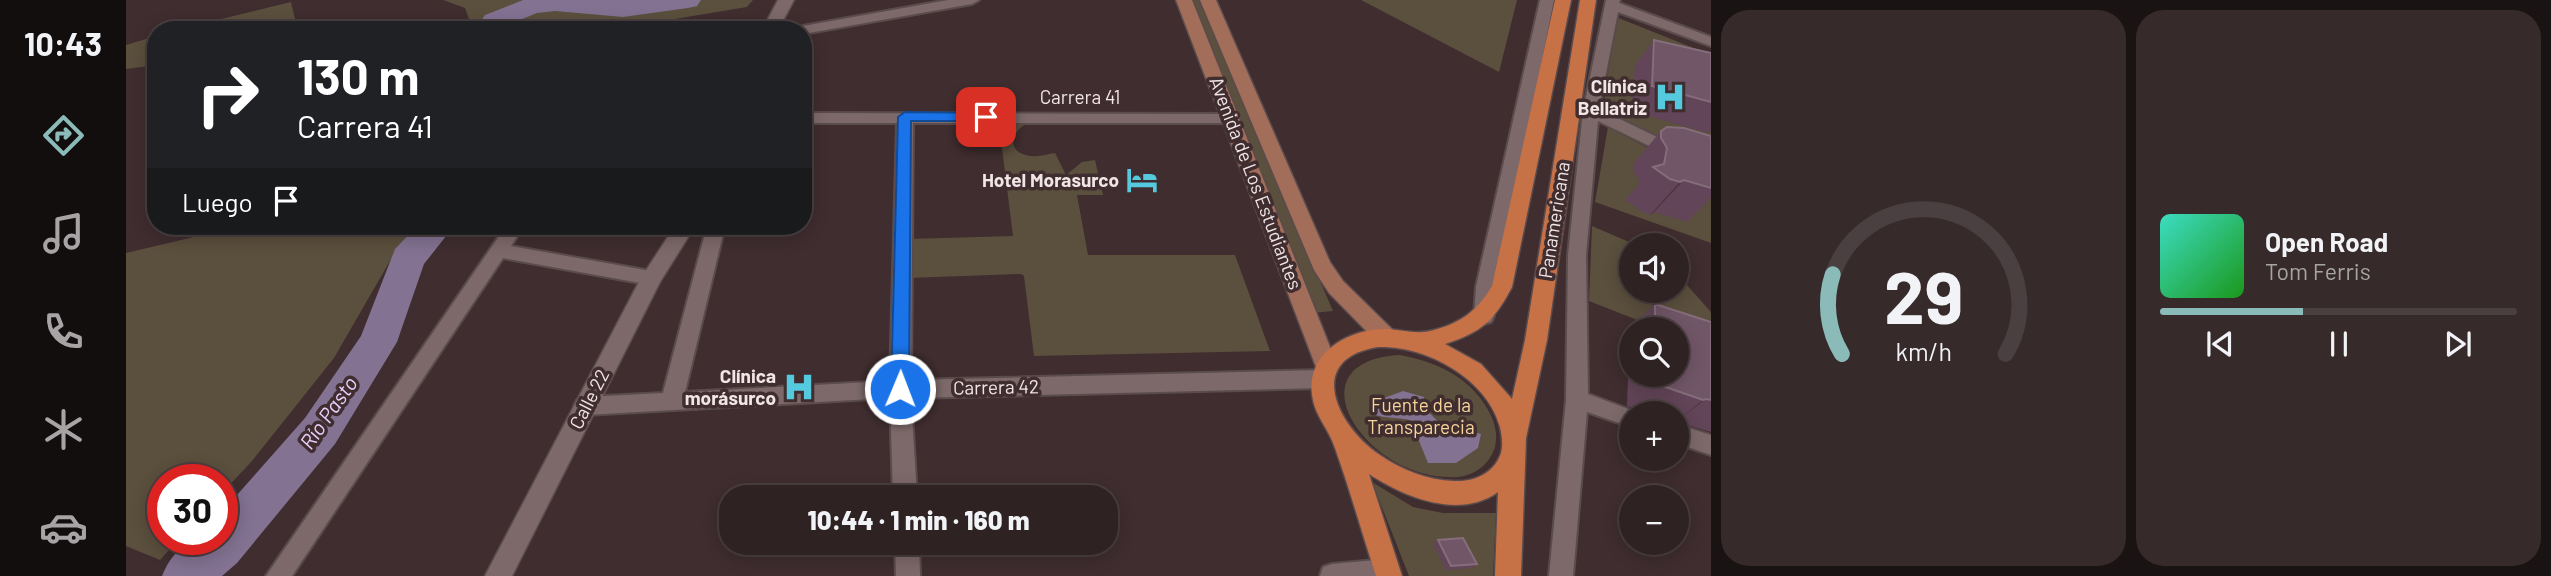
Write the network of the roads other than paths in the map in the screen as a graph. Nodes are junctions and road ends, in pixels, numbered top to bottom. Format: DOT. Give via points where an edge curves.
graph roads {
  1 [pos="786,0"];
  2 [pos="972,0"];
  3 [pos="1184,0"];
  4 [pos="1208,0"];
  5 [pos="1547,0"];
  6 [pos="1563,0"];
  7 [pos="1588,0"];
  8 [pos="1613,3"];
  9 [pos="775,21"];
  10 [pos="812,28"];
  11 [pos="1549,29"];
  12 [pos="1711,42"];
  13 [pos="1591,111"];
  14 [pos="905,117"];
  15 [pos="812,118"];
  16 [pos="1231,118"];
  17 [pos="1711,170"];
  18 [pos="509,235"];
  19 [pos="679,235"];
  20 [pos="714,235"];
  21 [pos="1550,246"];
  22 [pos="498,250"];
  23 [pos="1577,255"];
  24 [pos="651,278"];
  25 [pos="1387,338"];
  26 [pos="1416,342"];
  27 [pos="1325,373"];
  28 [pos="900,389"];
  29 [pos="1577,400"];
  30 [pos="672,401"];
  31 [pos="585,406"];
  32 [pos="1619,414"];
  33 [pos="1689,437"];
  34 [pos="1345,441"];
  35 [pos="1711,445"];
  36 [pos="1513,450"];
  37 [pos="904,485"];
  38 [pos="907,555"];
  39 [pos="1388,574"];
  40 [pos="278,576"];
  41 [pos="498,576"];
  42 [pos="908,576"];
  43 [pos="1332,576"];
  44 [pos="1507,576"];
  45 [pos="1562,576"];
  1 -- 9 [label="street"];
  2 -- 10 [label="street"];
  3 -- 16 [label="main road, Avenida de Los Estudiantes"];
  4 -- 25 [label="main road, Avenida de Los Estudiantes" via="1321,265 1336,287"];
  5 -- 11 [label="street"];
  6 -- 11 [label="main road"];
  7 -- 21 [label="main road, Panamericana"];
  8 -- 12 [label="street"];
  8 -- 13 [label="street"];
  11 -- 26 [label="main road" via="1502,287 1483,316 1451,334"];
  13 -- 17 [label="street"];
  13 -- 23 [label="street"];
  14 -- 15 [label="street, Carrera 41"];
  14 -- 16 [label="street, Carrera 41"];
  14 -- 28 [label="street"];
  16 -- 27 [label="main road, Avenida de Los Estudiantes"];
  18 -- 22 [label="street"];
  19 -- 24 [label="street, Calle 22"];
  20 -- 30 [label="street"];
  21 -- 23 [label="street"];
  21 -- 36 [label="main road, Panamericana"];
  22 -- 24 [label="street"];
  22 -- 40 [label="street"];
  23 -- 29 [label="street"];
  24 -- 31 [label="street, Calle 22"];
  25 -- 26 [label="main road"];
  25 -- 27 [label="main road" via="1361,341 1341,351"];
  26 -- 36 [label="main road" via="1472,370 1494,391 1509,415"];
  27 -- 28 [label="street, Carrera 42"];
  27 -- 34 [label="main road" via="1323,399"];
  28 -- 30 [label="street, Carrera 42"];
  28 -- 37 [label="street"];
  29 -- 32 [label="street"];
  29 -- 45 [label="street"];
  30 -- 31 [label="street, Carrera 42"];
  31 -- 41 [label="street, Calle 22"];
  33 -- 35 [label="street"];
  34 -- 36 [label="main road" via="1367,462 1394,478 1454,493 1480,489 1500,477"];
  34 -- 39 [label="main road"];
  36 -- 44 [label="main road, Panamericana"];
  38 -- 42 [label="street"];
  39 -- 43 [label="street"];
}
